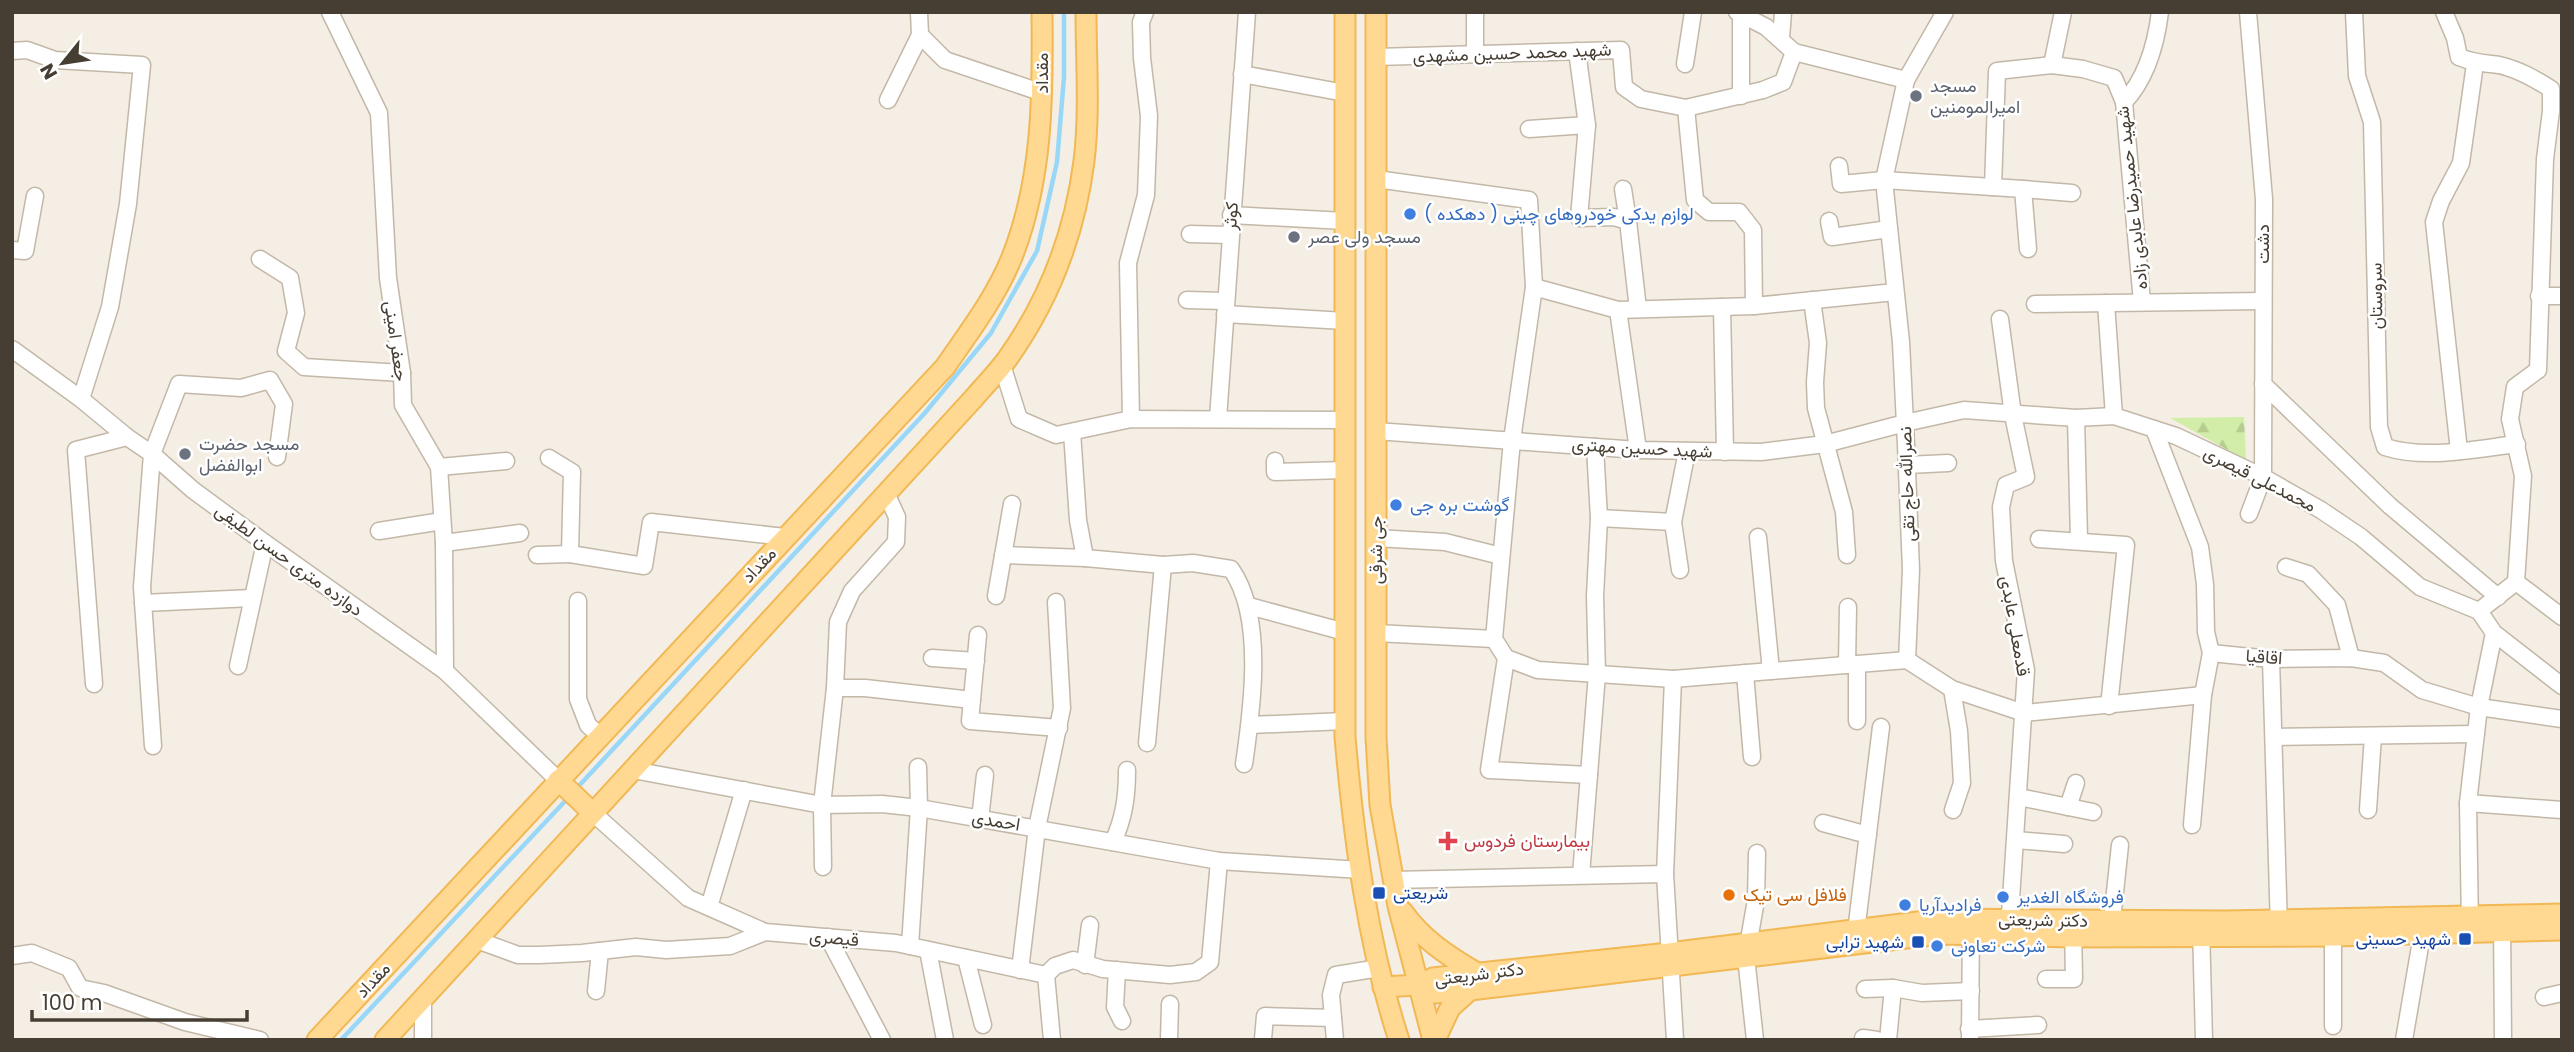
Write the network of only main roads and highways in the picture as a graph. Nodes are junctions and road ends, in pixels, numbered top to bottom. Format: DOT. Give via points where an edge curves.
graph roads {
  1 [pos="1042,12"];
  2 [pos="1086,12"];
  3 [pos="1345,12"];
  4 [pos="1376,12"];
  5 [pos="558,780"];
  6 [pos="593,813"];
  7 [pos="1398,906"];
  8 [pos="2562,914"];
  9 [pos="2502,923"];
  10 [pos="2562,930"];
  11 [pos="1381,977"];
  12 [pos="1473,982"];
  13 [pos="1418,985"];
  14 [pos="317,1040"];
  15 [pos="385,1040"];
  16 [pos="1399,1040"];
  17 [pos="1434,1040"];
  1 -- 5 [label="main road, مقداد" via="1038,150 1027,209 995,292 945,368"];
  2 -- 6 [label="main road" via="1084,160 1073,220 1057,270 1035,313 1002,365"];
  3 -- 11 [label="main road, جی شرقی" via="1345,721 1352,808"];
  4 -- 7 [label="main road, جی شرقی" via="1377,737 1380,805"];
  5 -- 6 [label="main road"];
  5 -- 14 [label="main road, مقداد"];
  6 -- 15 [label="main road"];
  7 -- 12 [label="main road" via="1414,928"];
  7 -- 13 [label="main road, جی شرقی"];
  8 -- 9 [label="main road, دکتر شریعتی"];
  9 -- 10 [label="main road, دکتر شریعتی"];
  9 -- 12 [label="main road, دکتر شریعتی" via="2073,929 1971,927 1942,919 1856,936"];
  11 -- 13 [label="main road, دکتر شریعتی"];
  11 -- 16 [label="main road, جی شرقی"];
  12 -- 13 [label="main road, دکتر شریعتی" via="1433,978"];
  12 -- 17 [label="main road" via="1450,1008"];
  13 -- 17 [label="main road, جی شرقی"];
}
